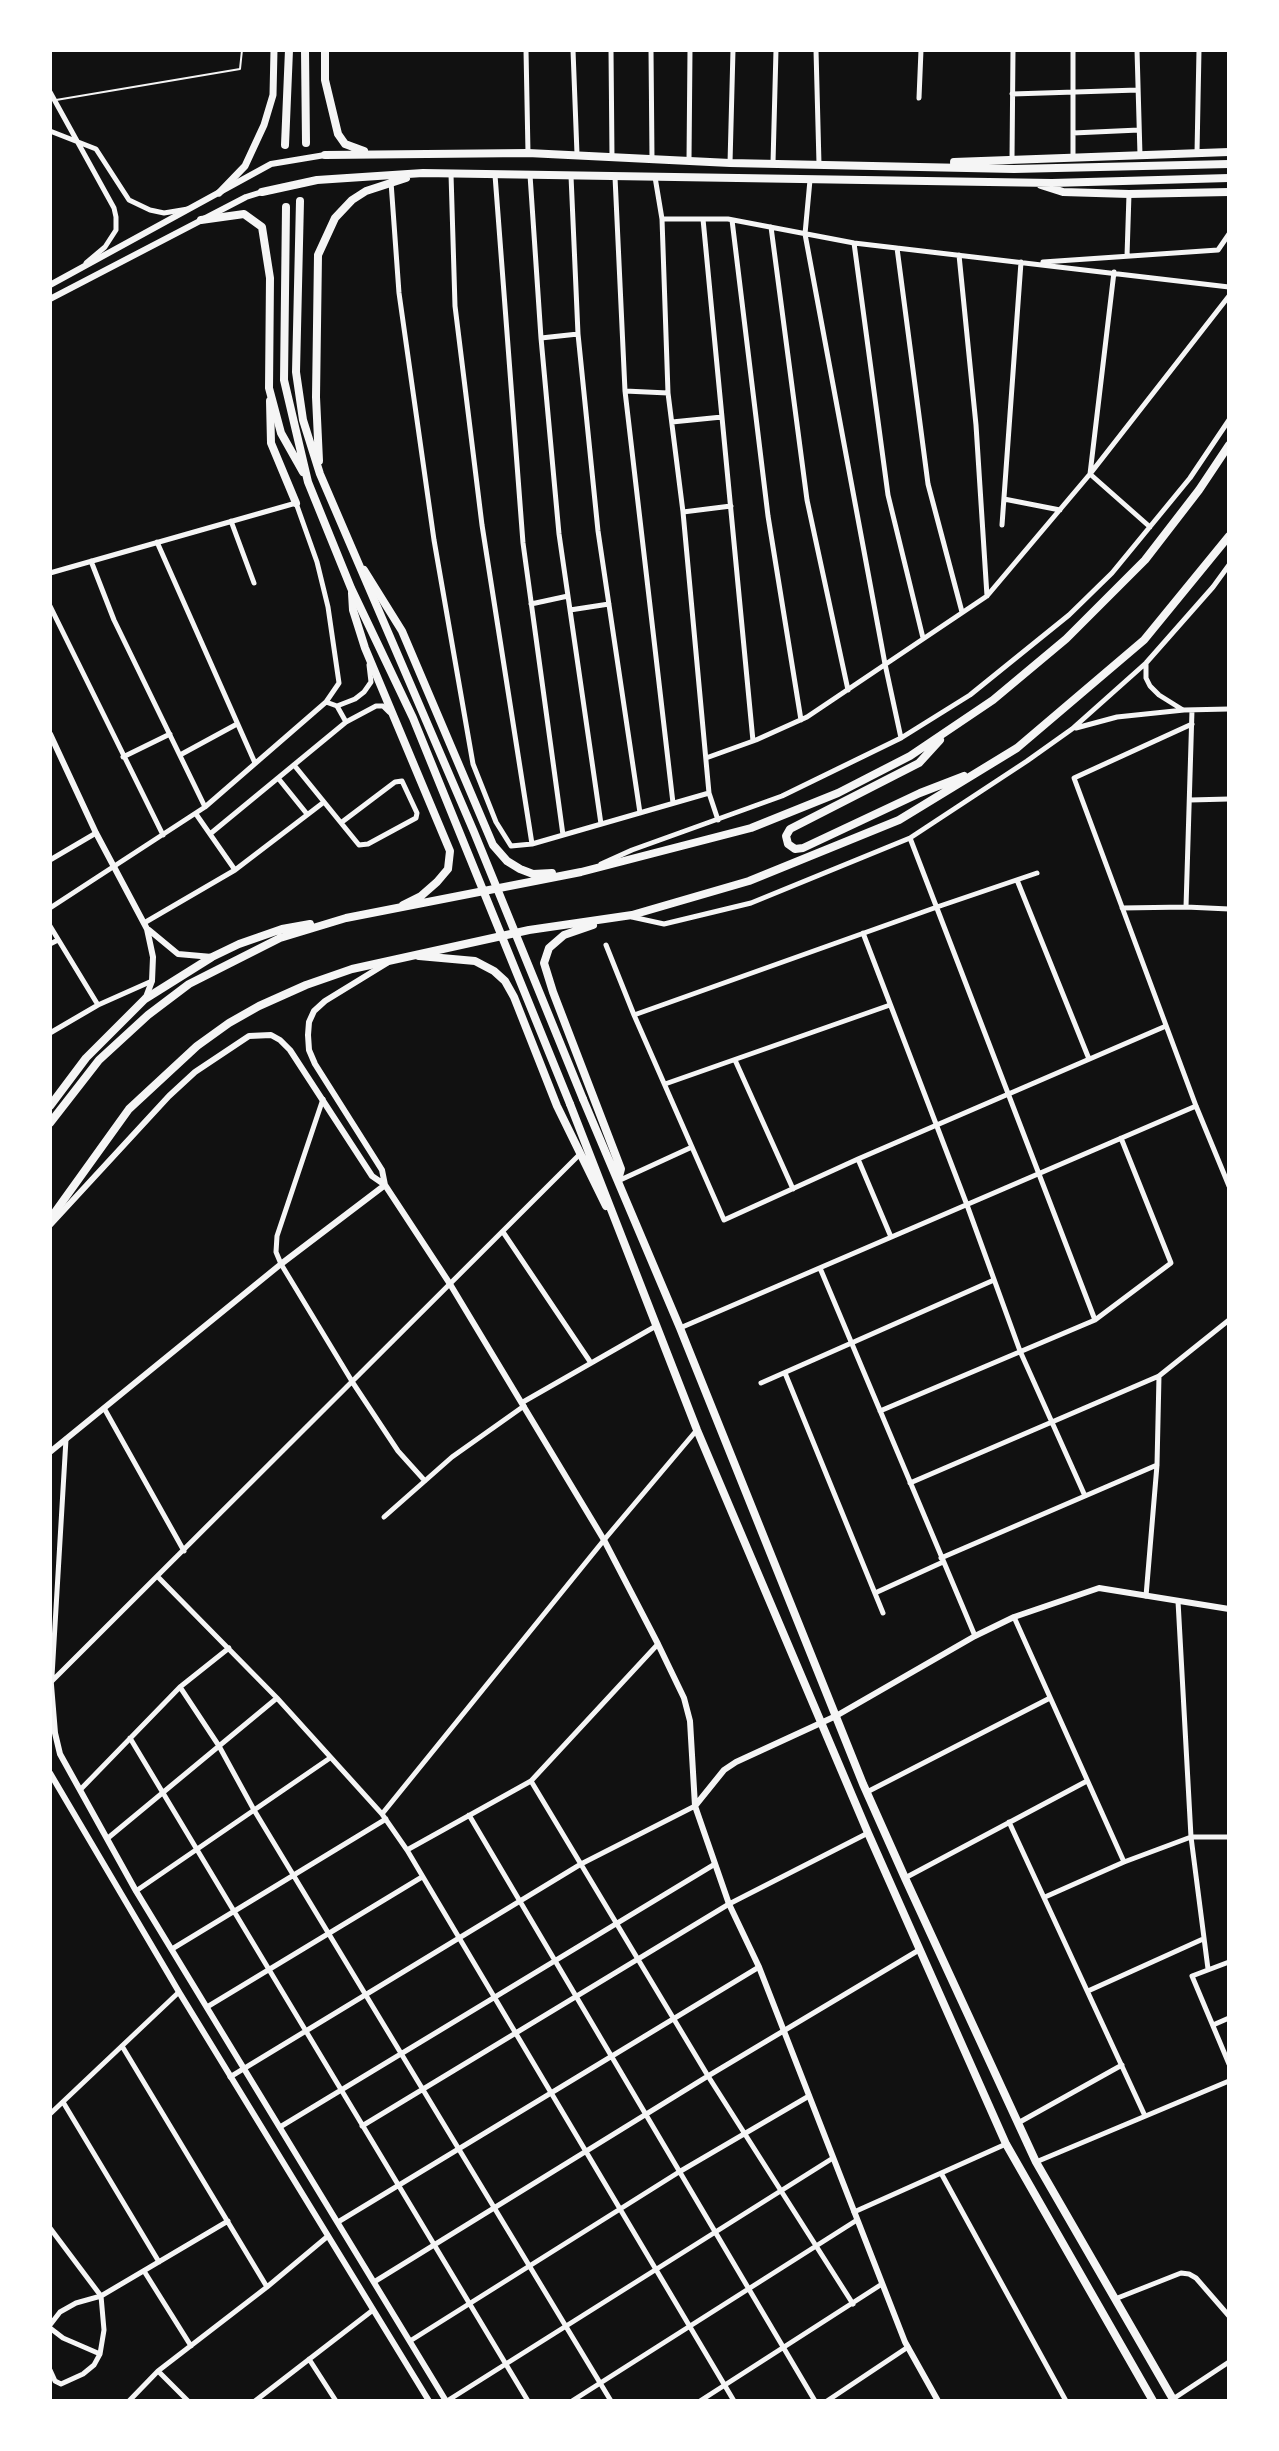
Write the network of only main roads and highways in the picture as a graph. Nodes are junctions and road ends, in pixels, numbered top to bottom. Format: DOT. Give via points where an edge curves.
graph roads {
  1 [pos="274,50"];
  2 [pos="289,50"];
  3 [pos="305,50"];
  4 [pos="325,50"];
  5 [pos="306,143"];
  6 [pos="285,145"];
  7 [pos="1229,152"];
  8 [pos="368,153"];
  9 [pos="325,155"];
  10 [pos="1229,164"];
  11 [pos="901,165"];
  12 [pos="423,173"];
  13 [pos="1229,178"];
  14 [pos="1033,183"];
  15 [pos="262,192"];
  16 [pos="1229,192"];
  17 [pos="219,193"];
  18 [pos="300,201"];
  19 [pos="286,207"];
  20 [pos="201,220"];
  21 [pos="269,388"];
  22 [pos="1227,449"];
  23 [pos="320,474"];
  24 [pos="308,482"];
  25 [pos="296,503"];
  26 [pos="1229,536"];
  27 [pos="359,563"];
  28 [pos="351,588"];
  29 [pos="949,730"];
  30 [pos="983,769"];
  31 [pos="581,872"];
  32 [pos="388,911"];
  33 [pos="346,918"];
  34 [pos="614,918"];
  35 [pos="411,955"];
  36 [pos="50,1106"];
  37 [pos="50,1123"];
  38 [pos="617,1181"];
  39 [pos="50,1219"];
  40 [pos="623,1239"];
  41 [pos="1174,2400"];
  42 [pos="1153,2401"];
  1 -- 17 [label="main road" via="273,95 264,125 245,166"];
  2 -- 6 [label="main road"];
  3 -- 5 [label="main road"];
  4 -- 8 [label="main road" via="325,80 338,134 345,144"];
  7 -- 11 [label="main road"];
  8 -- 9 [label="main road"];
  8 -- 11 [label="main road"];
  10 -- 11 [label="main road" via="1014,169"];
  12 -- 14 [label="main road"];
  12 -- 15 [label="main road" via="317,180"];
  12 -- 23 [label="main road" via="352,200 335,218 318,255"];
  13 -- 14 [label="main road"];
  14 -- 16 [label="main road" via="1063,192"];
  18 -- 23 [label="main road" via="296,372 303,420"];
  19 -- 24 [label="main road" via="284,380"];
  20 -- 21 [label="main road" via="244,214 262,227 270,278"];
  21 -- 24 [label="main road" via="281,433"];
  21 -- 25 [label="main road" via="271,443"];
  22 -- 29 [label="main road" via="1145,560 1066,639"];
  23 -- 27 [label="main road"];
  24 -- 28 [label="main road"];
  26 -- 30 [label="main road" via="1144,640 1017,748"];
  27 -- 31 [label="main road" via="402,631 493,845 507,861 533,874"];
  27 -- 38 [label="main road"];
  28 -- 32 [label="main road" via="365,648 450,851 448,869 437,882"];
  28 -- 40 [label="main road" via="463,837"];
  29 -- 30 [label="main road" via="919,763 790,829 788,844 803,848"];
  29 -- 31 [label="main road" via="838,793 751,828"];
  30 -- 34 [label="main road" via="899,820 815,855 749,881"];
  31 -- 32 [label="main road"];
  32 -- 33 [label="main road"];
  33 -- 36 [label="main road" via="282,929 239,944 145,999 86,1058"];
  33 -- 37 [label="main road" via="280,938 189,984 99,1060"];
  34 -- 35 [label="main road"];
  34 -- 38 [label="main road" via="564,935 549,948 544,963 621,1169"];
  35 -- 39 [label="main road" via="306,985 229,1023 197,1046 129,1109"];
  35 -- 40 [label="main road" via="475,961 505,981 579,1155"];
  38 -- 41 [label="main road" via="905,1878 1036,2162"];
  40 -- 42 [label="main road" via="697,1430 1006,2144"];
}
